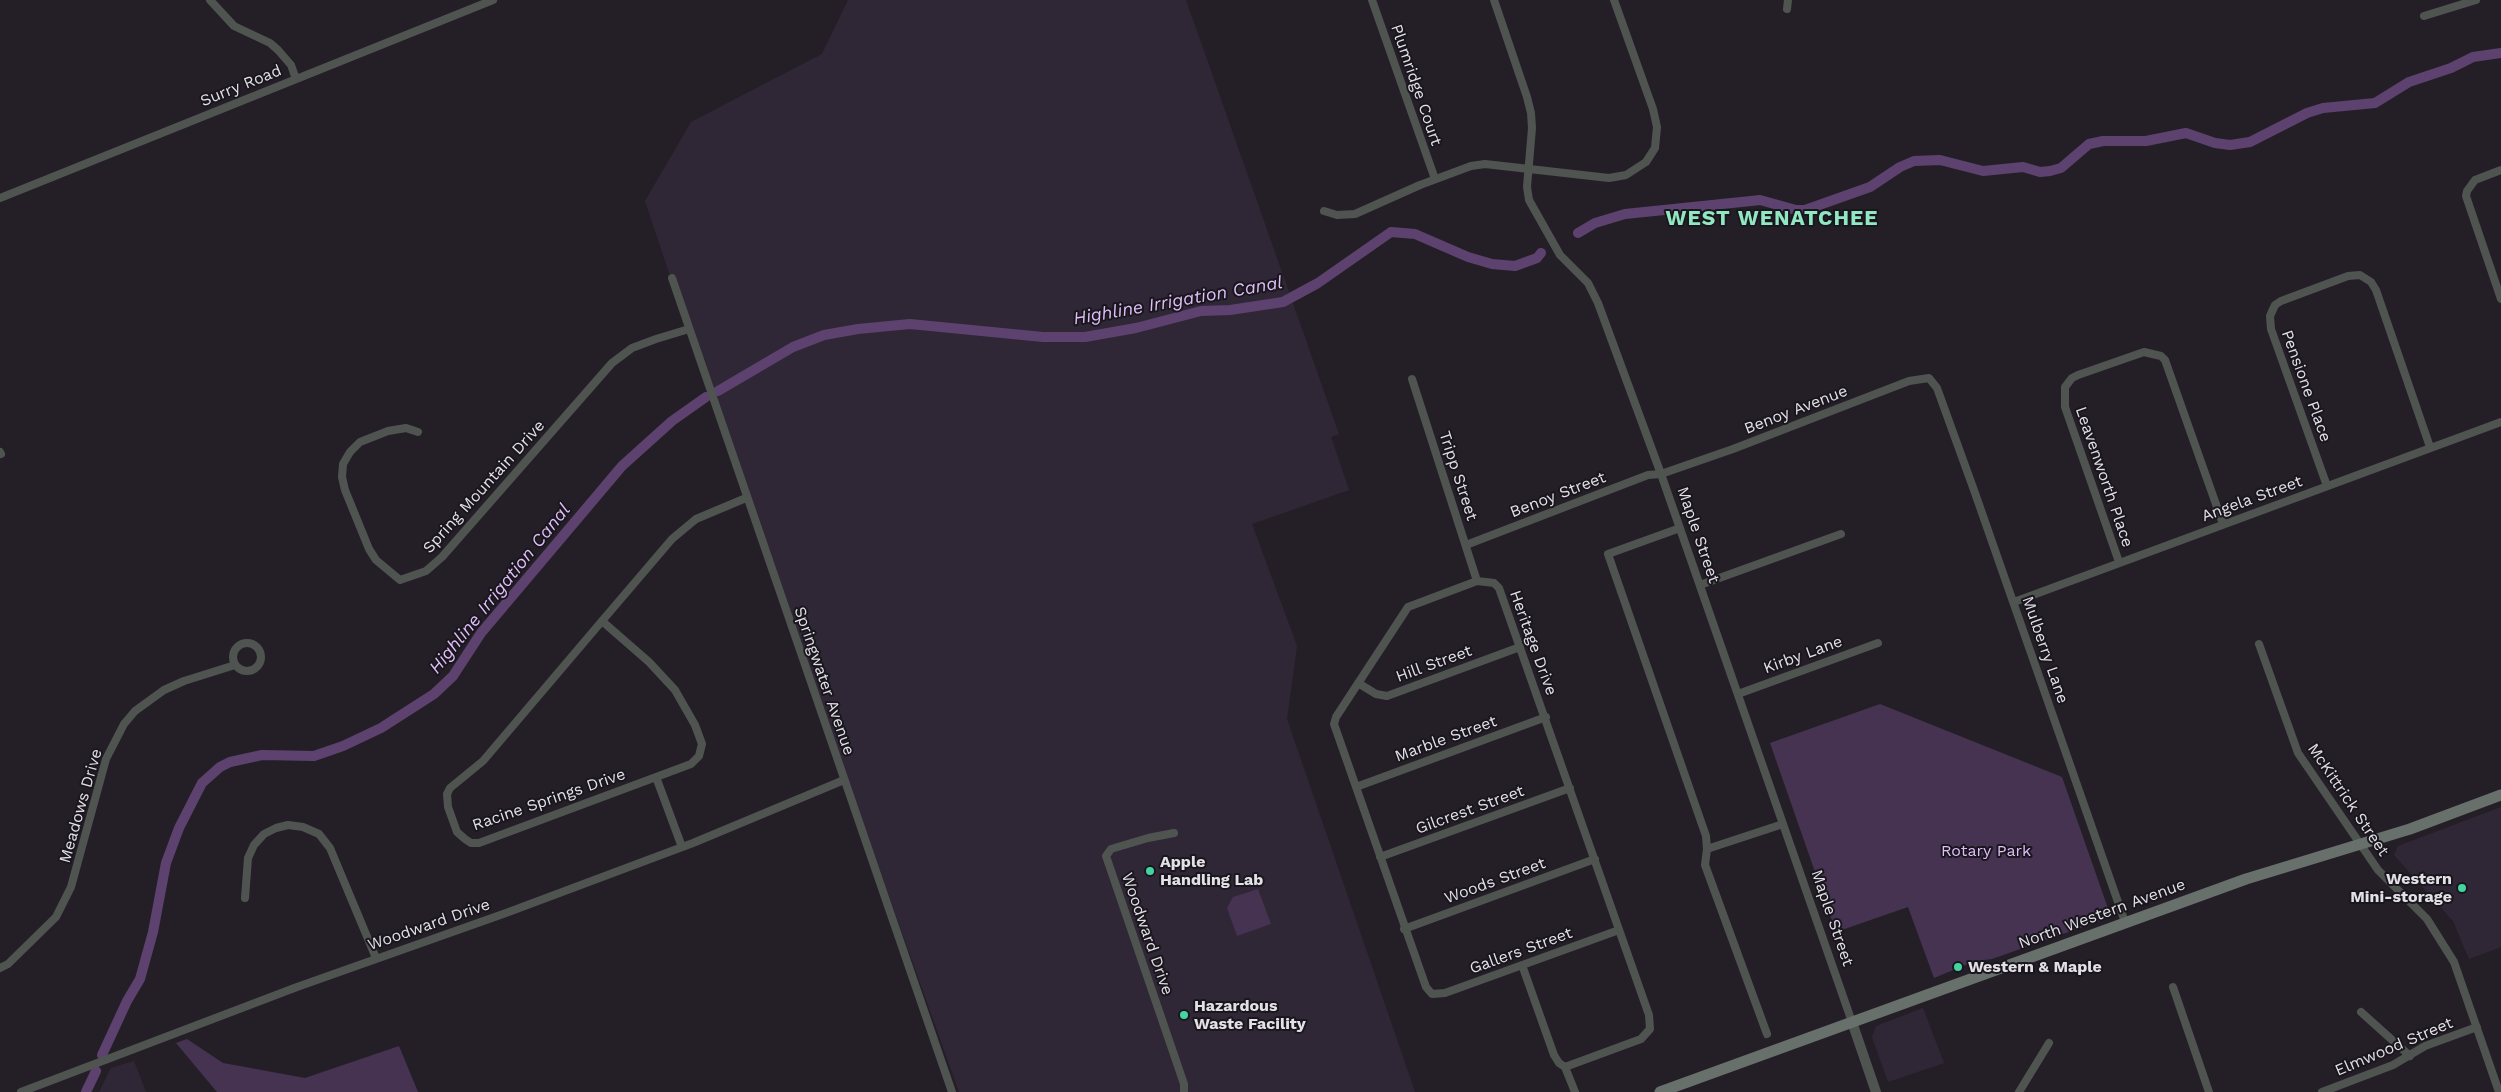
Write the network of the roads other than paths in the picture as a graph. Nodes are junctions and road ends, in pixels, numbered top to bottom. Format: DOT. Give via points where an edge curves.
graph roads {
  1 [pos="210,0"];
  2 [pos="493,0"];
  3 [pos="1372,0"];
  4 [pos="1494,0"];
  5 [pos="1614,0"];
  6 [pos="1788,0"];
  7 [pos="2443,0"];
  8 [pos="2476,0"];
  9 [pos="1787,9"];
  10 [pos="2446,9"];
  11 [pos="2424,16"];
  12 [pos="296,79"];
  13 [pos="1528,169"];
  14 [pos="2501,170"];
  15 [pos="1435,179"];
  16 [pos="0,198"];
  17 [pos="1324,210"];
  18 [pos="672,278"];
  19 [pos="2501,299"];
  20 [pos="689,329"];
  21 [pos="1412,380"];
  22 [pos="1937,388"];
  23 [pos="2501,422"];
  24 [pos="418,432"];
  25 [pos="2430,447"];
  26 [pos="1661,474"];
  27 [pos="2327,486"];
  28 [pos="746,498"];
  29 [pos="2223,524"];
  30 [pos="1680,528"];
  31 [pos="1841,534"];
  32 [pos="1466,545"];
  33 [pos="2119,562"];
  34 [pos="1478,581"];
  35 [pos="1700,585"];
  36 [pos="2014,602"];
  37 [pos="602,622"];
  38 [pos="1878,643"];
  39 [pos="2259,644"];
  40 [pos="1520,647"];
  41 [pos="235,665"];
  42 [pos="1358,683"];
  43 [pos="1738,694"];
  44 [pos="1546,717"];
  45 [pos="656,777"];
  46 [pos="844,780"];
  47 [pos="1356,787"];
  48 [pos="1570,788"];
  49 [pos="2501,796"];
  50 [pos="1783,824"];
  51 [pos="1174,833"];
  52 [pos="2362,843"];
  53 [pos="682,847"];
  54 [pos="1707,849"];
  55 [pos="1380,857"];
  56 [pos="1595,859"];
  57 [pos="245,898"];
  58 [pos="2125,922"];
  59 [pos="1404,929"];
  60 [pos="1619,930"];
  61 [pos="376,958"];
  62 [pos="1522,965"];
  63 [pos="0,968"];
  64 [pos="2173,987"];
  65 [pos="2361,1012"];
  66 [pos="1852,1022"];
  67 [pos="2477,1027"];
  68 [pos="1767,1034"];
  69 [pos="2049,1043"];
  70 [pos="2410,1056"];
  71 [pos="1566,1067"];
  72 [pos="21,1092"];
  73 [pos="952,1092"];
  74 [pos="1184,1092"];
  75 [pos="1575,1092"];
  76 [pos="1660,1092"];
  77 [pos="1876,1092"];
  78 [pos="2019,1092"];
  79 [pos="2209,1092"];
  80 [pos="2322,1092"];
  81 [pos="2499,1092"];
  1 -- 12 [label="street" via="234,26 278,50"];
  2 -- 12 [label="street, Surry Road"];
  3 -- 15 [label="street, Plumridge Court"];
  4 -- 13 [label="street, Maple Street" via="1528,97 1532,128"];
  5 -- 13 [label="street" via="1653,109 1657,127 1655,148 1646,162 1626,175 1609,178"];
  6 -- 9 [label="street"];
  7 -- 10 [label="street"];
  8 -- 10 [label="street"];
  10 -- 11 [label="street"];
  12 -- 16 [label="street, Surry Road"];
  13 -- 15 [label="street" via="1485,164"];
  13 -- 26 [label="street, Maple Street" via="1529,200 1559,254 1588,283 1598,303"];
  14 -- 19 [label="street" via="2475,180 2466,196"];
  15 -- 17 [label="street" via="1355,214 1337,215"];
  18 -- 20 [label="street, Springwater Avenue"];
  20 -- 24 [label="street, Spring Mountain Drive" via="632,348 612,363 442,557 426,571 400,580 368,549 342,477 350,452 360,442 388,431 406,428"];
  20 -- 28 [label="street, Springwater Avenue"];
  21 -- 32 [label="street, Tripp Street"];
  22 -- 26 [label="street, Benoy Avenue" via="1929,378 1909,381"];
  22 -- 36 [label="street, Mulberry Lane"];
  23 -- 25 [label="street, Angela Street"];
  25 -- 27 [label="street, Angela Street"];
  25 -- 27 [label="street, Pensione Place" via="2376,290 2366,277 2348,276 2281,301 2270,316 2271,329"];
  26 -- 30 [label="street, Maple Street"];
  26 -- 32 [label="street, Benoy Street" via="1648,475"];
  27 -- 29 [label="street, Angela Street"];
  28 -- 37 [label="street, Racine Springs Drive" via="713,510 682,530"];
  28 -- 46 [label="street, Springwater Avenue"];
  29 -- 33 [label="street, Angela Street"];
  29 -- 33 [label="street, Leavenworth Place" via="2165,360 2144,352 2078,375 2065,387 2065,407"];
  30 -- 35 [label="street, Maple Street"];
  30 -- 54 [label="street" via="1608,554 1700,820"];
  31 -- 35 [label="street"];
  32 -- 34 [label="street, Tripp Street"];
  33 -- 36 [label="street, Angela Street"];
  34 -- 40 [label="street, Heritage Drive" via="1494,583 1499,588"];
  34 -- 42 [label="street" via="1408,607"];
  35 -- 43 [label="street, Maple Street"];
  36 -- 58 [label="street, Mulberry Lane"];
  37 -- 45 [label="street, Racine Springs Drive" via="649,662 674,690 688,710 702,744 699,756 691,764"];
  37 -- 45 [label="street, Racine Springs Drive" via="483,762 450,788 448,807 457,832 471,843 479,843"];
  38 -- 43 [label="street, Kirby Lane"];
  39 -- 52 [label="street, McKittrick Street" via="2298,753"];
  40 -- 42 [label="street, Hill Street" via="1387,696 1376,694"];
  40 -- 44 [label="street, Heritage Drive"];
  41 -- 63 [label="street, Meadows Drive" via="184,680 134,711 106,759 71,887 56,916"];
  42 -- 47 [label="street" via="1334,724"];
  43 -- 50 [label="street, Maple Street"];
  44 -- 47 [label="street, Marble Street"];
  44 -- 48 [label="street, Heritage Drive"];
  45 -- 53 [label="street"];
  46 -- 53 [label="street, Woodward Drive"];
  46 -- 73 [label="street, Springwater Avenue"];
  47 -- 55 [label="street"];
  48 -- 55 [label="street, Gilcrest Street"];
  48 -- 56 [label="street, Heritage Drive"];
  49 -- 52 [label="main road, North Western Avenue"];
  50 -- 54 [label="street"];
  50 -- 66 [label="street, Maple Street"];
  51 -- 74 [label="street, Woodward Drive" via="1111,849 1106,856 1184,1084"];
  52 -- 58 [label="main road, North Western Avenue" via="2277,868"];
  52 -- 67 [label="street, McKittrick Street" via="2378,870 2427,919 2454,962"];
  53 -- 61 [label="street, Woodward Drive" via="506,914"];
  54 -- 68 [label="street" via="1705,865"];
  55 -- 59 [label="street"];
  56 -- 59 [label="street, Woods Street"];
  56 -- 60 [label="street, Heritage Drive"];
  57 -- 61 [label="street" via="248,858 254,845 264,834 276,828 303,826 318,834 330,848"];
  58 -- 66 [label="main road, North Western Avenue"];
  59 -- 62 [label="street, Gallers Street" via="1423,983 1432,994 1446,993"];
  60 -- 62 [label="street, Gallers Street"];
  60 -- 71 [label="street, Heritage Drive" via="1650,1015 1650,1029 1641,1039"];
  61 -- 72 [label="street, Woodward Drive"];
  62 -- 71 [label="street" via="1554,1055 1558,1063"];
  64 -- 79 [label="street"];
  65 -- 70 [label="street"];
  66 -- 76 [label="main road, North Western Avenue"];
  66 -- 77 [label="street, Maple Street"];
  67 -- 70 [label="street, Elmwood Street" via="2425,1046"];
  67 -- 81 [label="street, McKittrick Street"];
  69 -- 78 [label="street"];
  70 -- 80 [label="street, Elmwood Street"];
  71 -- 75 [label="street"];
}
